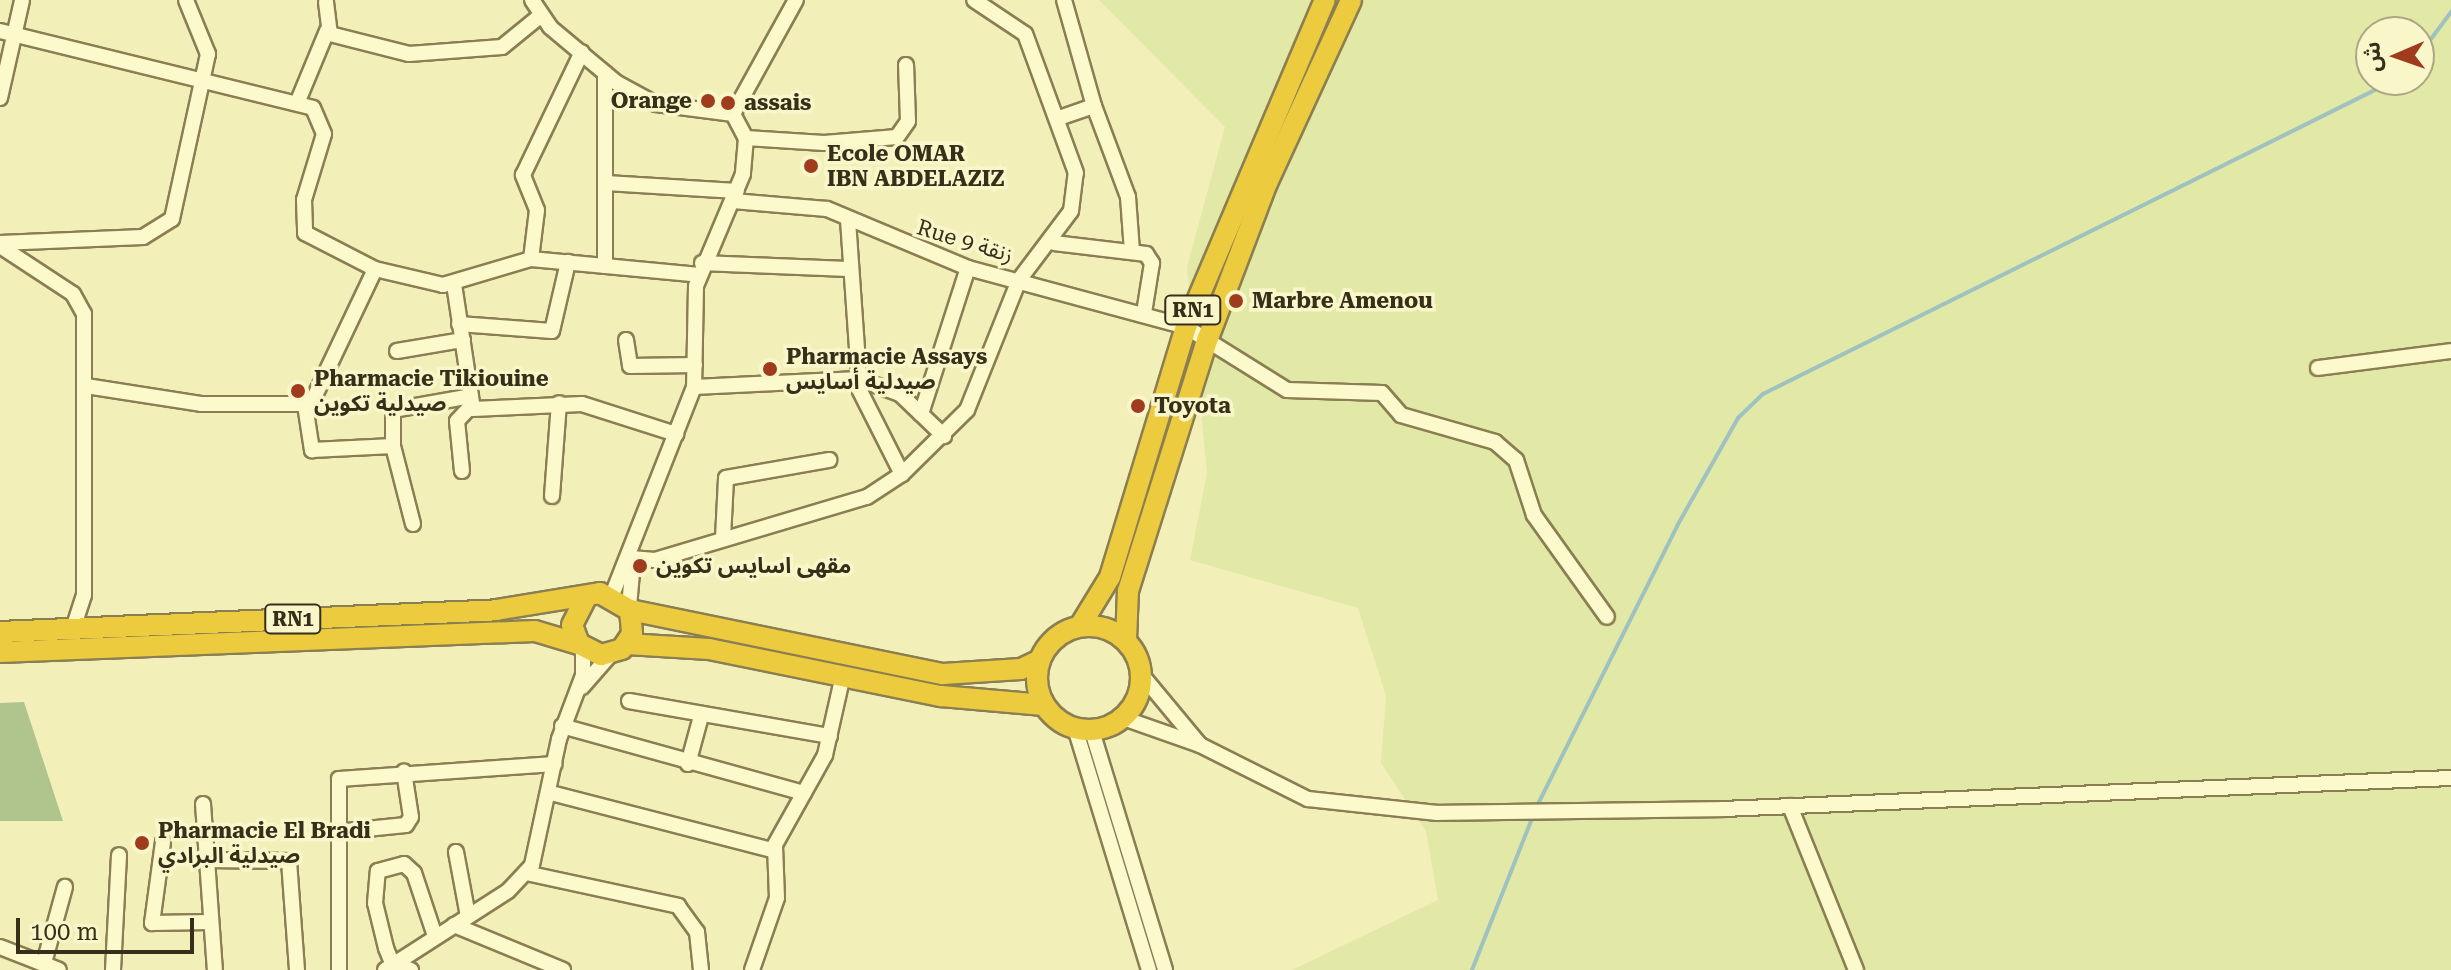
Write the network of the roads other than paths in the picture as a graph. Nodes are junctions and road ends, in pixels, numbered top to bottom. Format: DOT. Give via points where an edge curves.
graph roads {
  1 [pos="22,0"];
  2 [pos="186,0"];
  3 [pos="532,0"];
  4 [pos="796,0"];
  5 [pos="974,0"];
  6 [pos="1064,0"];
  7 [pos="1325,0"];
  8 [pos="1351,0"];
  9 [pos="326,2"];
  10 [pos="540,16"];
  11 [pos="327,31"];
  12 [pos="7,32"];
  13 [pos="582,52"];
  14 [pos="906,65"];
  15 [pos="605,73"];
  16 [pos="201,77"];
  17 [pos="0,98"];
  18 [pos="298,101"];
  19 [pos="1094,106"];
  20 [pos="733,114"];
  21 [pos="1059,118"];
  22 [pos="746,138"];
  23 [pos="606,183"];
  24 [pos="735,196"];
  25 [pos="848,220"];
  26 [pos="1054,243"];
  27 [pos="0,244"];
  28 [pos="1132,251"];
  29 [pos="531,259"];
  30 [pos="568,262"];
  31 [pos="605,266"];
  32 [pos="968,268"];
  33 [pos="375,269"];
  34 [pos="700,269"];
  35 [pos="847,269"];
  36 [pos="1019,280"];
  37 [pos="454,284"];
  38 [pos="1144,313"];
  39 [pos="459,324"];
  40 [pos="1186,327"];
  41 [pos="1208,338"];
  42 [pos="463,340"];
  43 [pos="626,340"];
  44 [pos="397,351"];
  45 [pos="2451,351"];
  46 [pos="695,365"];
  47 [pos="2318,368"];
  48 [pos="859,379"];
  49 [pos="86,386"];
  50 [pos="694,387"];
  51 [pos="471,401"];
  52 [pos="559,403"];
  53 [pos="305,405"];
  54 [pos="921,414"];
  55 [pos="676,434"];
  56 [pos="944,436"];
  57 [pos="393,446"];
  58 [pos="829,460"];
  59 [pos="462,471"];
  60 [pos="902,474"];
  61 [pos="552,496"];
  62 [pos="413,524"];
  63 [pos="723,538"];
  64 [pos="631,558"];
  65 [pos="84,595"];
  66 [pos="612,595"];
  67 [pos="585,599"];
  68 [pos="630,609"];
  69 [pos="1607,617"];
  70 [pos="105,626"];
  71 [pos="1080,626"];
  72 [pos="73,628"];
  73 [pos="2,631"];
  74 [pos="1126,640"];
  75 [pos="581,646"];
  76 [pos="619,649"];
  77 [pos="0,652"];
  78 [pos="1040,660"];
  79 [pos="1141,674"];
  80 [pos="843,675"];
  81 [pos="579,690"];
  82 [pos="629,701"];
  83 [pos="1044,705"];
  84 [pos="701,716"];
  85 [pos="1123,718"];
  86 [pos="562,726"];
  87 [pos="1083,729"];
  88 [pos="830,736"];
  89 [pos="1200,745"];
  90 [pos="554,764"];
  91 [pos="688,764"];
  92 [pos="404,772"];
  93 [pos="2451,778"];
  94 [pos="551,793"];
  95 [pos="804,793"];
  96 [pos="203,804"];
  97 [pos="1790,806"];
  98 [pos="337,832"];
  99 [pos="163,842"];
  100 [pos="775,847"];
  101 [pos="456,852"];
  102 [pos="119,855"];
  103 [pos="207,860"];
  104 [pos="526,873"];
  105 [pos="65,887"];
  106 [pos="468,916"];
  107 [pos="209,922"];
  108 [pos="454,925"];
  109 [pos="435,936"];
  110 [pos="0,947"];
  111 [pos="44,963"];
  112 [pos="389,966"];
  113 [pos="59,970"];
  114 [pos="113,970"];
  115 [pos="215,970"];
  116 [pos="297,970"];
  117 [pos="339,970"];
  118 [pos="411,970"];
  119 [pos="563,970"];
  120 [pos="701,970"];
  121 [pos="752,970"];
  122 [pos="1149,970"];
  123 [pos="1165,970"];
  124 [pos="1856,970"];
  1 -- 12 [label="street"];
  2 -- 16 [label="street" via="206,44"];
  3 -- 10 [label="street"];
  4 -- 20 [label="street"];
  5 -- 21 [label="street" via="1025,34"];
  6 -- 19 [label="street"];
  7 -- 40 [label="highway, RN1"];
  8 -- 41 [label="highway, RN1" via="1267,183"];
  9 -- 11 [label="street"];
  10 -- 11 [label="street" via="502,47 474,52 388,51"];
  10 -- 13 [label="street"];
  11 -- 18 [label="street"];
  12 -- 16 [label="street"];
  12 -- 17 [label="street"];
  13 -- 15 [label="street"];
  13 -- 29 [label="street" via="523,175 537,210"];
  14 -- 22 [label="street" via="908,121 897,137 824,143"];
  15 -- 20 [label="street" via="656,104"];
  15 -- 23 [label="street"];
  16 -- 18 [label="street"];
  16 -- 27 [label="street" via="176,205 163,230"];
  18 -- 33 [label="street" via="324,121 304,200 305,233"];
  19 -- 21 [label="street"];
  19 -- 28 [label="street" via="1128,197"];
  20 -- 22 [label="street"];
  21 -- 26 [label="street" via="1075,194"];
  22 -- 24 [label="street"];
  23 -- 24 [label="street, Rue 9 زنقة"];
  23 -- 31 [label="street"];
  24 -- 25 [label="street, Rue 9 زنقة" via="813,206"];
  24 -- 34 [label="street"];
  25 -- 32 [label="street, Rue 9 زنقة"];
  25 -- 35 [label="street"];
  26 -- 28 [label="street"];
  26 -- 36 [label="street"];
  27 -- 49 [label="street" via="80,304"];
  28 -- 38 [label="street" via="1152,263"];
  29 -- 30 [label="street"];
  29 -- 37 [label="street"];
  30 -- 31 [label="street"];
  30 -- 39 [label="street" via="552,331"];
  31 -- 34 [label="street"];
  32 -- 36 [label="street, Rue 9 زنقة"];
  32 -- 54 [label="street"];
  33 -- 37 [label="street"];
  33 -- 53 [label="street" via="315,401"];
  34 -- 35 [label="street"];
  34 -- 46 [label="street"];
  35 -- 48 [label="street"];
  36 -- 38 [label="street, Rue 9 زنقة"];
  36 -- 56 [label="street" via="986,374"];
  37 -- 39 [label="street"];
  38 -- 40 [label="street, Rue 9 زنقة"];
  39 -- 42 [label="street"];
  40 -- 41 [label="street, Rue 9 زنقة"];
  40 -- 71 [label="highway, RN1" via="1110,577"];
  41 -- 69 [label="street, Rue 9 زنقة" via="1287,390 1382,393 1401,415 1495,442 1516,460 1534,515"];
  41 -- 74 [label="highway, RN1" via="1128,591"];
  42 -- 44 [label="street"];
  42 -- 51 [label="street"];
  43 -- 46 [label="street" via="630,366"];
  45 -- 47 [label="street"];
  46 -- 50 [label="street"];
  48 -- 50 [label="street"];
  48 -- 54 [label="street" via="900,394"];
  48 -- 60 [label="street" via="863,404"];
  49 -- 53 [label="street" via="201,404"];
  49 -- 65 [label="street"];
  50 -- 55 [label="street"];
  51 -- 52 [label="street" via="479,412"];
  51 -- 57 [label="street" via="395,405"];
  51 -- 59 [label="street" via="457,421"];
  52 -- 55 [label="street"];
  52 -- 61 [label="street"];
  53 -- 57 [label="street" via="312,450"];
  54 -- 56 [label="street"];
  55 -- 64 [label="street"];
  56 -- 60 [label="street"];
  57 -- 62 [label="street"];
  58 -- 63 [label="street" via="726,478"];
  60 -- 63 [label="street" via="867,497"];
  63 -- 64 [label="street" via="655,560"];
  64 -- 66 [label="street"];
  64 -- 68 [label="street"];
  65 -- 70 [label="street"];
  65 -- 72 [label="street"];
  66 -- 67 [label="highway, RN1"];
  66 -- 68 [label="highway"];
  67 -- 70 [label="highway, RN1" via="496,610"];
  67 -- 75 [label="highway" via="572,625"];
  68 -- 76 [label="highway"];
  68 -- 78 [label="highway" via="943,674 1021,669"];
  70 -- 72 [label="highway, RN1"];
  71 -- 74 [label="highway" via="1105,628"];
  71 -- 78 [label="highway, RN1" via="1056,638"];
  72 -- 73 [label="highway, RN1"];
  74 -- 79 [label="highway, RN1"];
  75 -- 76 [label="highway, RN1"];
  75 -- 77 [label="highway, RN1" via="521,631"];
  75 -- 81 [label="street"];
  76 -- 80 [label="highway, RN1" via="709,649"];
  76 -- 81 [label="street"];
  78 -- 83 [label="highway"];
  79 -- 85 [label="highway" via="1137,698"];
  79 -- 89 [label="street"];
  80 -- 83 [label="highway, RN1" via="980,702"];
  80 -- 88 [label="street"];
  81 -- 86 [label="street"];
  82 -- 84 [label="street"];
  83 -- 87 [label="highway"];
  84 -- 88 [label="street"];
  84 -- 91 [label="street"];
  85 -- 87 [label="highway"];
  85 -- 89 [label="street"];
  86 -- 90 [label="street"];
  86 -- 91 [label="street"];
  87 -- 122 [label="street"];
  87 -- 123 [label="street"];
  88 -- 95 [label="street"];
  89 -- 97 [label="street" via="1308,799 1498,815"];
  90 -- 92 [label="street"];
  90 -- 94 [label="street"];
  91 -- 95 [label="street"];
  92 -- 98 [label="street" via="339,779"];
  92 -- 98 [label="street" via="411,817 406,825"];
  93 -- 97 [label="street"];
  94 -- 100 [label="street"];
  94 -- 104 [label="street"];
  95 -- 100 [label="street"];
  96 -- 103 [label="street"];
  97 -- 124 [label="street"];
  98 -- 117 [label="street"];
  99 -- 107 [label="street" via="152,923"];
  100 -- 121 [label="street" via="777,898"];
  101 -- 106 [label="street"];
  102 -- 114 [label="street"];
  103 -- 107 [label="street"];
  103 -- 116 [label="street" via="289,861"];
  104 -- 106 [label="street"];
  104 -- 120 [label="street" via="678,906 697,932"];
  105 -- 111 [label="street"];
  106 -- 108 [label="street"];
  107 -- 115 [label="street"];
  108 -- 109 [label="street"];
  108 -- 119 [label="street"];
  109 -- 112 [label="street"];
  109 -- 112 [label="street" via="414,873 387,865 374,885"];
  110 -- 111 [label="street"];
  111 -- 113 [label="street"];
  112 -- 118 [label="street"];
}
